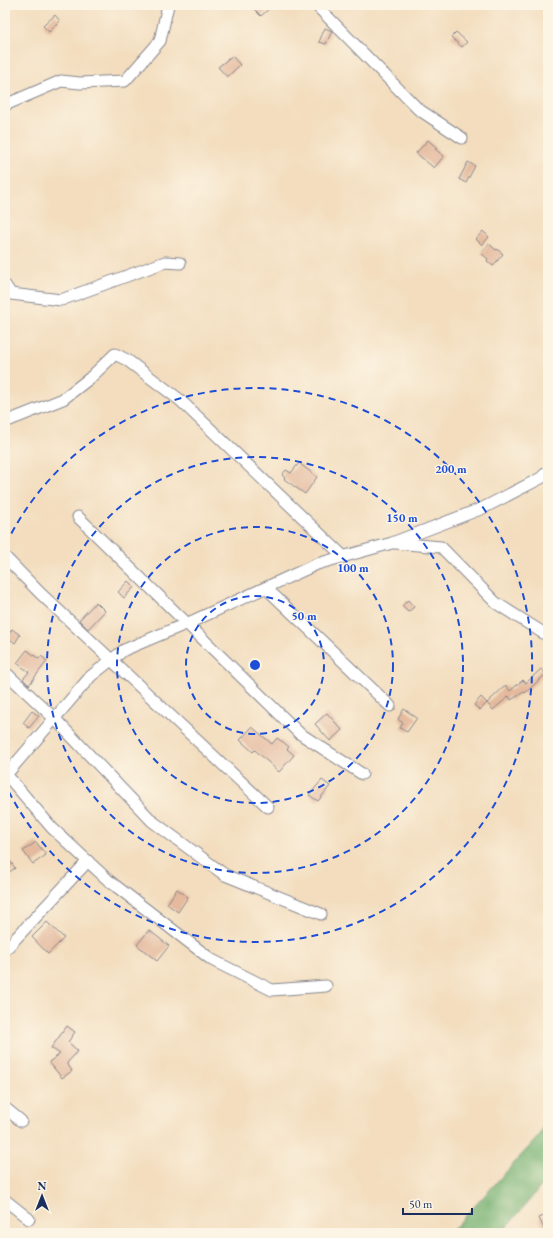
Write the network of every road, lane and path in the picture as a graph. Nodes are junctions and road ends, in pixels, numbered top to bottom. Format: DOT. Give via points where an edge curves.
graph roads {
  1 [pos="168,5"];
  2 [pos="316,5"];
  3 [pos="5,105"];
  4 [pos="462,138"];
  5 [pos="180,263"];
  6 [pos="5,285"];
  7 [pos="5,422"];
  8 [pos="548,471"];
  9 [pos="78,516"];
  10 [pos="392,543"];
  11 [pos="5,557"];
  12 [pos="344,557"];
  13 [pos="266,588"];
  14 [pos="188,624"];
  15 [pos="548,636"];
  16 [pos="112,660"];
  17 [pos="5,672"];
  18 [pos="390,706"];
  19 [pos="54,719"];
  20 [pos="6,774"];
  21 [pos="362,774"];
  22 [pos="268,807"];
  23 [pos="88,861"];
  24 [pos="321,914"];
  25 [pos="5,950"];
  26 [pos="326,986"];
  27 [pos="5,1108"];
  28 [pos="21,1122"];
  29 [pos="5,1200"];
  30 [pos="29,1219"];
  1 -- 3 [label="street" via="160,41 125,81 61,81"];
  2 -- 4 [label="street" via="418,109"];
  5 -- 6 [label="street" via="164,262 61,300 11,294"];
  7 -- 12 [label="street" via="63,399 115,354 127,360 180,400"];
  8 -- 10 [label="street" via="541,478 483,508"];
  9 -- 14 [label="street"];
  10 -- 12 [label="street"];
  10 -- 15 [label="street" via="441,547 496,603"];
  11 -- 16 [label="street"];
  12 -- 13 [label="street" via="317,564"];
  13 -- 14 [label="street"];
  13 -- 18 [label="street"];
  14 -- 16 [label="street" via="124,650"];
  14 -- 21 [label="street" via="299,734"];
  16 -- 19 [label="street" via="91,676"];
  16 -- 22 [label="street"];
  17 -- 19 [label="street"];
  19 -- 20 [label="street"];
  19 -- 24 [label="street" via="152,821 225,875"];
  20 -- 23 [label="street" via="52,828"];
  23 -- 25 [label="street"];
  23 -- 26 [label="street" via="108,880 212,960 272,990"];
  27 -- 28 [label="street"];
  29 -- 30 [label="street"];
}
